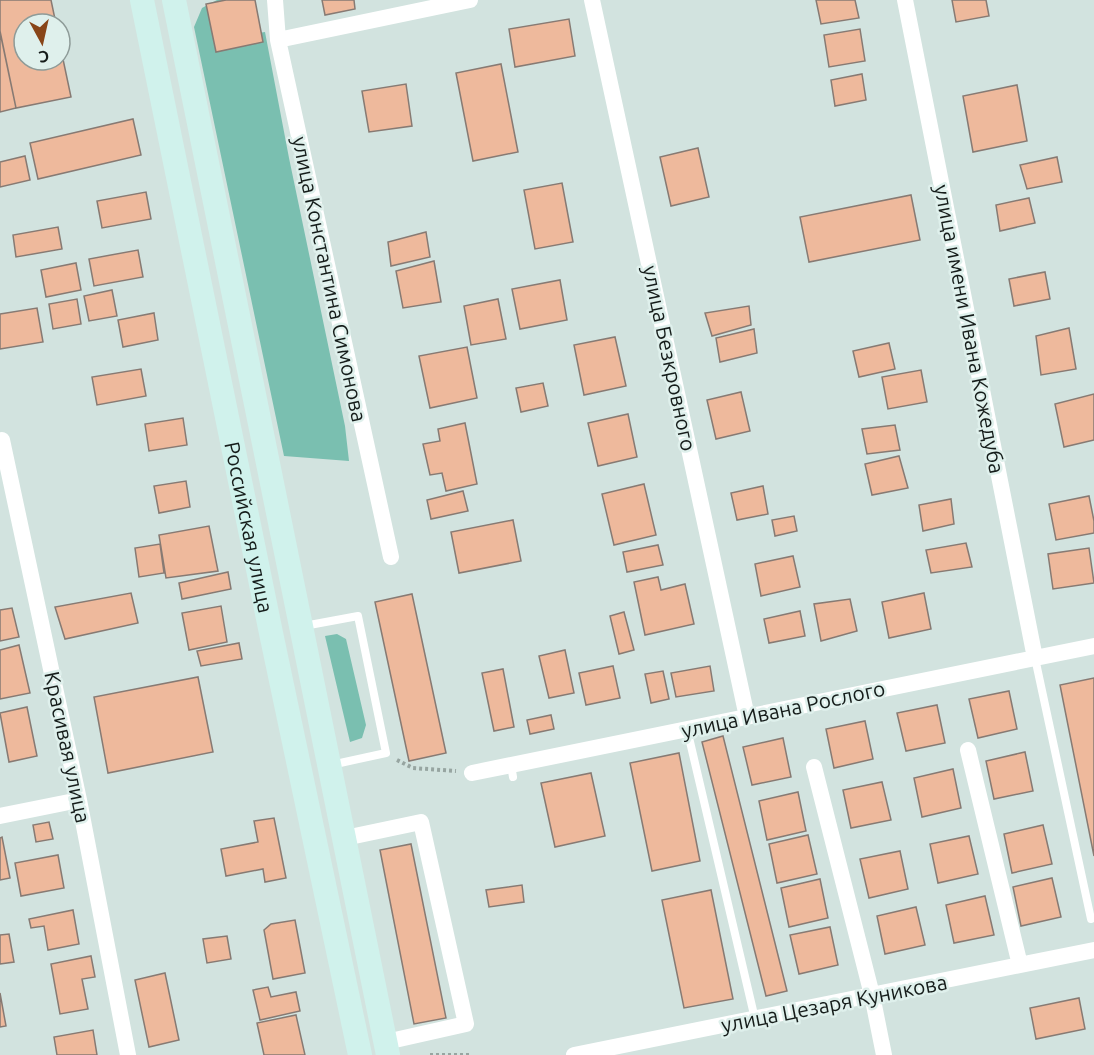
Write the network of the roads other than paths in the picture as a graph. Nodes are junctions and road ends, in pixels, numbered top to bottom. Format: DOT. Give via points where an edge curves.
graph roads {
  1 [pos="142,0"];
  2 [pos="174,0"];
  3 [pos="275,0"];
  4 [pos="470,0"];
  5 [pos="592,0"];
  6 [pos="905,0"];
  7 [pos="278,40"];
  8 [pos="1,440"];
  9 [pos="391,557"];
  10 [pos="302,627"];
  11 [pos="1094,646"];
  12 [pos="1035,658"];
  13 [pos="747,717"];
  14 [pos="687,729"];
  15 [pos="968,750"];
  16 [pos="330,765"];
  17 [pos="814,767"];
  18 [pos="472,773"];
  19 [pos="79,800"];
  20 [pos="0,816"];
  21 [pos="345,838"];
  22 [pos="1091,919"];
  23 [pos="1094,950"];
  24 [pos="1020,966"];
  25 [pos="872,995"];
  26 [pos="755,1019"];
  27 [pos="387,1049"];
  28 [pos="128,1055"];
  29 [pos="360,1055"];
  30 [pos="574,1055"];
  31 [pos="884,1055"];
  1 -- 29 [label="main road, Российская улица"];
  2 -- 10 [label="main road, Российская улица"];
  3 -- 7 [label="street, улица Константина Симонова"];
  4 -- 7 [label="street"];
  5 -- 13 [label="street, улица Безкровного"];
  6 -- 12 [label="street, улица имени Ивана Кожедуба"];
  7 -- 9 [label="street, улица Константина Симонова"];
  8 -- 19 [label="street, Красивая улица"];
  10 -- 16 [label="main road, Российская улица"];
  10 -- 16 [label="lane" via="358,616 386,753"];
  11 -- 12 [label="street, улица Ивана Рослого"];
  12 -- 13 [label="street, улица Ивана Рослого"];
  12 -- 22 [label="lane"];
  13 -- 14 [label="street, улица Ивана Рослого"];
  14 -- 18 [label="street, улица Ивана Рослого" via="512,771"];
  14 -- 26 [label="lane"];
  15 -- 24 [label="street"];
  16 -- 21 [label="main road, Российская улица"];
  17 -- 25 [label="street"];
  19 -- 20 [label="street"];
  19 -- 28 [label="street, Красивая улица"];
  21 -- 27 [label="main road, Российская улица"];
  21 -- 27 [label="street" via="422,822 466,1024"];
  23 -- 24 [label="street, улица Цезаря Куникова"];
  24 -- 25 [label="street, улица Цезаря Куникова"];
  25 -- 26 [label="street, улица Цезаря Куникова"];
  25 -- 31 [label="street"];
  26 -- 30 [label="street, улица Цезаря Куникова"];
}
